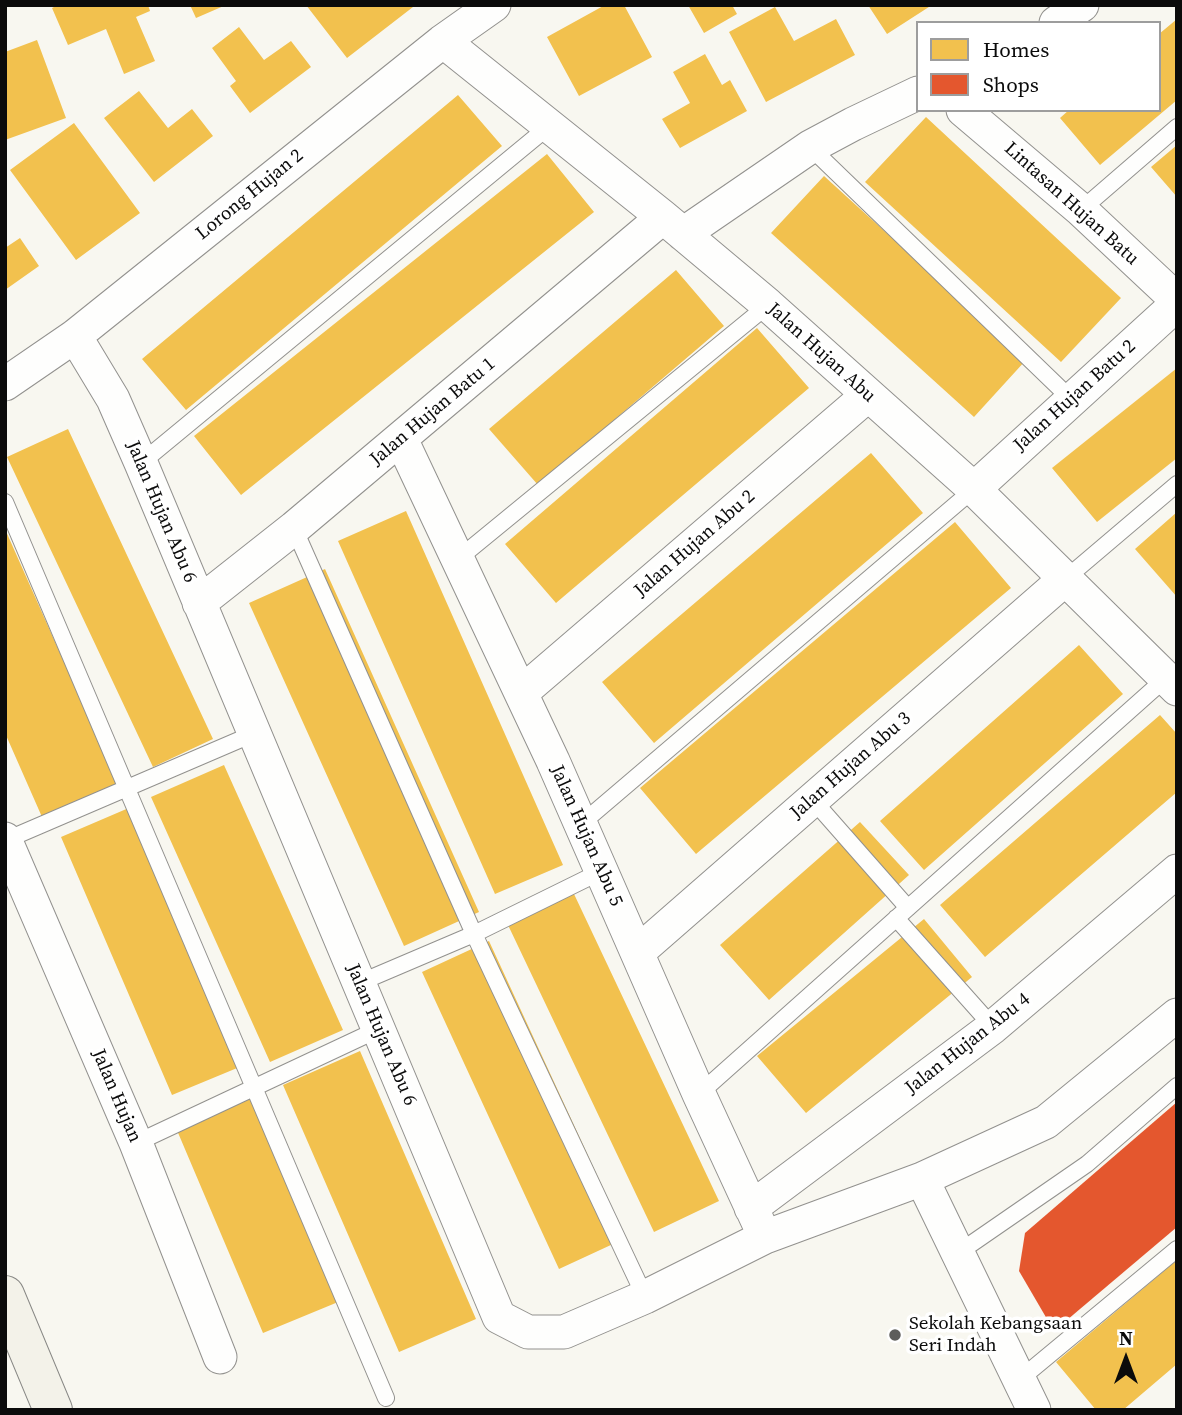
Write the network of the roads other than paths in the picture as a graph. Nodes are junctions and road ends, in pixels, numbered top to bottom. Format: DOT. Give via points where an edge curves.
graph roads {
  1 [pos="494,5"];
  2 [pos="1082,5"];
  3 [pos="1059,21"];
  4 [pos="443,41"];
  5 [pos="916,94"];
  6 [pos="965,112"];
  7 [pos="548,127"];
  8 [pos="1177,127"];
  9 [pos="810,148"];
  10 [pos="1081,210"];
  11 [pos="673,225"];
  12 [pos="1177,302"];
  13 [pos="768,305"];
  14 [pos="75,336"];
  15 [pos="5,384"];
  16 [pos="868,395"];
  17 [pos="1071,399"];
  18 [pos="401,439"];
  19 [pos="141,463"];
  20 [pos="1177,484"];
  21 [pos="974,489"];
  22 [pos="5,502"];
  23 [pos="294,528"];
  24 [pos="458,559"];
  25 [pos="1064,580"];
  26 [pos="199,603"];
  27 [pos="1173,679"];
  28 [pos="521,693"];
  29 [pos="253,734"];
  30 [pos="128,788"];
  31 [pos="812,799"];
  32 [pos="581,824"];
  33 [pos="6,839"];
  34 [pos="602,871"];
  35 [pos="1177,871"];
  36 [pos="902,913"];
  37 [pos="474,934"];
  38 [pos="638,952"];
  39 [pos="359,983"];
  40 [pos="1177,1015"];
  41 [pos="993,1027"];
  42 [pos="379,1029"];
  43 [pos="1177,1086"];
  44 [pos="254,1088"];
  45 [pos="699,1094"];
  46 [pos="136,1143"];
  47 [pos="922,1179"];
  48 [pos="758,1222"];
  49 [pos="1177,1249"];
  50 [pos="958,1252"];
  51 [pos="5,1295"];
  52 [pos="645,1297"];
  53 [pos="220,1357"];
  54 [pos="1019,1380"];
  55 [pos="386,1398"];
  56 [pos="53,1410"];
  57 [pos="1034,1410"];
  1 -- 4 [label="street, Lorong Hujan 2"];
  2 -- 3 [label="street"];
  4 -- 7 [label="street, Jalan Hujan Abu"];
  4 -- 14 [label="street, Lorong Hujan 2"];
  5 -- 9 [label="street, Jalan Hujan Batu 1"];
  6 -- 10 [label="street, Lintasan Hujan Batu"];
  7 -- 11 [label="street, Jalan Hujan Abu"];
  7 -- 19 [label="lane"];
  8 -- 10 [label="lane"];
  9 -- 11 [label="street, Jalan Hujan Batu 1"];
  9 -- 17 [label="lane"];
  10 -- 12 [label="street, Lintasan Hujan Batu"];
  11 -- 13 [label="street, Jalan Hujan Abu"];
  11 -- 18 [label="street, Jalan Hujan Batu 1"];
  12 -- 17 [label="street, Jalan Hujan Batu 2"];
  13 -- 16 [label="street, Jalan Hujan Abu"];
  13 -- 24 [label="lane"];
  14 -- 15 [label="street, Lorong Hujan 2"];
  14 -- 19 [label="street, Jalan Hujan Abu 6" via="113,399"];
  16 -- 21 [label="street, Jalan Hujan Abu"];
  16 -- 28 [label="street, Jalan Hujan Abu 2"];
  17 -- 21 [label="street, Jalan Hujan Batu 2"];
  18 -- 23 [label="street, Jalan Hujan Batu 1"];
  18 -- 24 [label="street, Jalan Hujan Abu 5"];
  19 -- 26 [label="street, Jalan Hujan Abu 6"];
  20 -- 25 [label="lane"];
  21 -- 25 [label="street, Jalan Hujan Abu"];
  21 -- 32 [label="lane"];
  22 -- 30 [label="lane"];
  23 -- 26 [label="street, Jalan Hujan Batu 1"];
  23 -- 37 [label="lane"];
  24 -- 28 [label="street, Jalan Hujan Abu 5"];
  25 -- 27 [label="street, Jalan Hujan Abu"];
  25 -- 31 [label="street, Jalan Hujan Abu 3"];
  26 -- 29 [label="street, Jalan Hujan Abu 6"];
  27 -- 36 [label="lane"];
  28 -- 32 [label="street, Jalan Hujan Abu 5"];
  29 -- 30 [label="lane"];
  29 -- 39 [label="street, Jalan Hujan Abu 6"];
  30 -- 33 [label="lane"];
  30 -- 44 [label="lane"];
  31 -- 36 [label="lane"];
  31 -- 38 [label="street, Jalan Hujan Abu 3"];
  32 -- 34 [label="street, Jalan Hujan Abu 5"];
  33 -- 46 [label="street, Jalan Hujan"];
  34 -- 37 [label="lane"];
  34 -- 38 [label="street, Jalan Hujan Abu 5"];
  35 -- 41 [label="street, Jalan Hujan Abu 4"];
  36 -- 41 [label="lane"];
  36 -- 45 [label="lane"];
  37 -- 39 [label="lane"];
  37 -- 52 [label="lane"];
  38 -- 45 [label="street, Jalan Hujan Abu 5"];
  39 -- 42 [label="street, Jalan Hujan Abu 6"];
  40 -- 47 [label="street, Jalan Hujan Abu 6" via="1046,1122"];
  41 -- 48 [label="street, Jalan Hujan Abu 4"];
  42 -- 44 [label="lane"];
  42 -- 52 [label="street, Jalan Hujan Abu 6" via="499,1317 528,1332 565,1332"];
  43 -- 50 [label="lane" via="1087,1164"];
  44 -- 46 [label="lane"];
  44 -- 55 [label="lane"];
  45 -- 48 [label="street, Jalan Hujan Abu 5"];
  46 -- 53 [label="street, Jalan Hujan"];
  47 -- 48 [label="street, Jalan Hujan Abu 6"];
  47 -- 50 [label="street"];
  48 -- 52 [label="street, Jalan Hujan Abu 6"];
  49 -- 54 [label="lane"];
  50 -- 54 [label="street"];
  51 -- 56 [label="main road"];
  54 -- 57 [label="street"];
}
